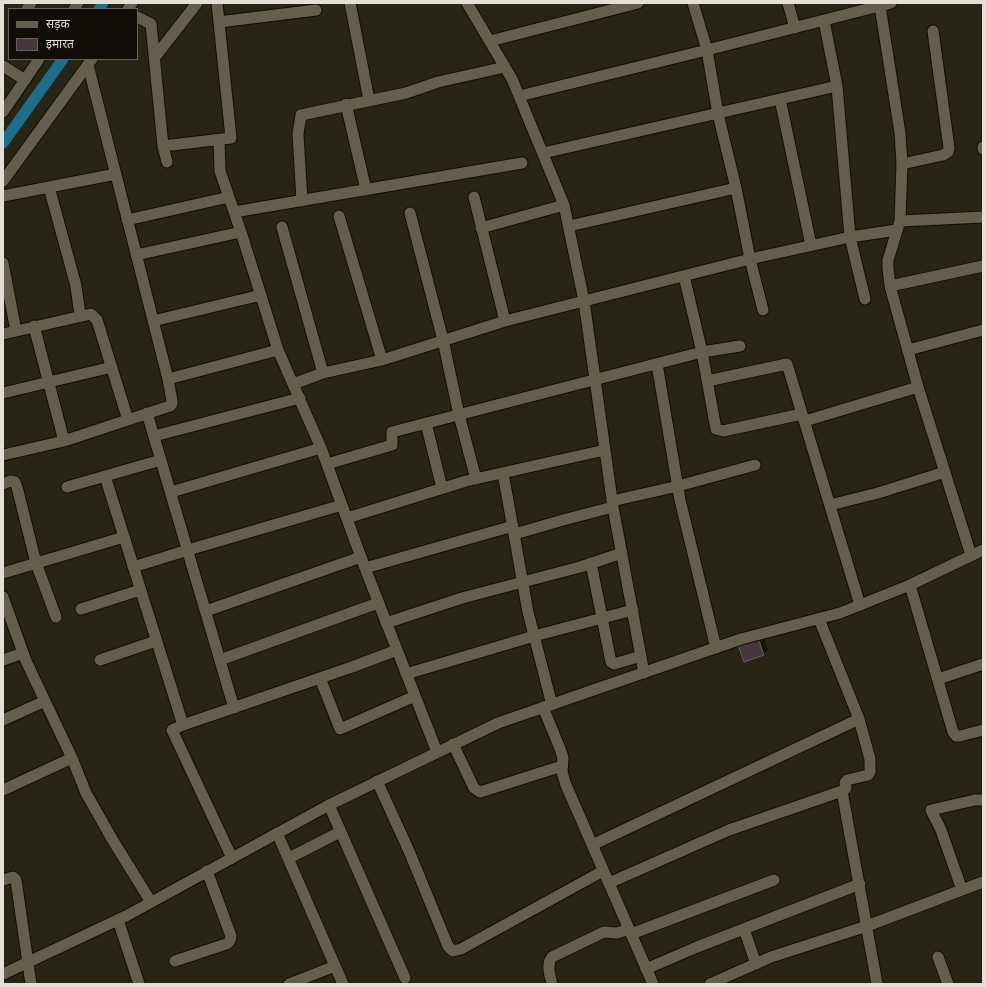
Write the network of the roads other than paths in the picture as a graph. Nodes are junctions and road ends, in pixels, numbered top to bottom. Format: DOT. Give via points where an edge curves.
graph roads {
  1 [pos="197,3"];
  2 [pos="217,3"];
  3 [pos="350,3"];
  4 [pos="467,3"];
  5 [pos="638,3"];
  6 [pos="694,3"];
  7 [pos="788,3"];
  8 [pos="885,4"];
  9 [pos="316,10"];
  10 [pos="138,18"];
  11 [pos="824,21"];
  12 [pos="219,22"];
  13 [pos="795,28"];
  14 [pos="933,31"];
  15 [pos="490,40"];
  16 [pos="707,50"];
  17 [pos="155,57"];
  18 [pos="38,60"];
  19 [pos="90,62"];
  20 [pos="3,66"];
  21 [pos="505,67"];
  22 [pos="25,80"];
  23 [pos="837,86"];
  24 [pos="519,96"];
  25 [pos="780,99"];
  26 [pos="369,100"];
  27 [pos="346,104"];
  28 [pos="3,112"];
  29 [pos="718,114"];
  30 [pos="219,140"];
  31 [pos="163,146"];
  32 [pos="543,153"];
  33 [pos="167,162"];
  34 [pos="522,163"];
  35 [pos="902,164"];
  36 [pos="116,174"];
  37 [pos="3,181"];
  38 [pos="48,187"];
  39 [pos="736,188"];
  40 [pos="366,190"];
  41 [pos="3,196"];
  42 [pos="229,197"];
  43 [pos="474,197"];
  44 [pos="302,201"];
  45 [pos="564,204"];
  46 [pos="234,212"];
  47 [pos="410,213"];
  48 [pos="340,216"];
  49 [pos="983,217"];
  50 [pos="127,220"];
  51 [pos="899,225"];
  52 [pos="569,226"];
  53 [pos="282,227"];
  54 [pos="481,228"];
  55 [pos="241,232"];
  56 [pos="850,237"];
  57 [pos="811,245"];
  58 [pos="136,255"];
  59 [pos="750,259"];
  60 [pos="3,263"];
  61 [pos="983,266"];
  62 [pos="684,276"];
  63 [pos="890,286"];
  64 [pos="261,295"];
  65 [pos="865,299"];
  66 [pos="584,301"];
  67 [pos="763,310"];
  68 [pos="80,315"];
  69 [pos="505,321"];
  70 [pos="153,322"];
  71 [pos="34,326"];
  72 [pos="16,330"];
  73 [pos="983,330"];
  74 [pos="3,334"];
  75 [pos="443,340"];
  76 [pos="740,346"];
  77 [pos="278,350"];
  78 [pos="908,350"];
  79 [pos="702,352"];
  80 [pos="382,360"];
  81 [pos="658,364"];
  82 [pos="112,367"];
  83 [pos="323,373"];
  84 [pos="168,380"];
  85 [pos="596,380"];
  86 [pos="707,381"];
  87 [pos="48,382"];
  88 [pos="293,384"];
  89 [pos="918,387"];
  90 [pos="3,393"];
  91 [pos="300,398"];
  92 [pos="147,413"];
  93 [pos="460,415"];
  94 [pos="803,417"];
  95 [pos="128,420"];
  96 [pos="426,423"];
  97 [pos="154,436"];
  98 [pos="64,441"];
  99 [pos="321,448"];
  100 [pos="605,450"];
  101 [pos="3,455"];
  102 [pos="161,460"];
  103 [pos="327,464"];
  104 [pos="756,465"];
  105 [pos="945,472"];
  106 [pos="503,473"];
  107 [pos="105,476"];
  108 [pos="476,479"];
  109 [pos="3,484"];
  110 [pos="678,486"];
  111 [pos="67,487"];
  112 [pos="442,488"];
  113 [pos="171,492"];
  114 [pos="613,504"];
  115 [pos="830,505"];
  116 [pos="342,506"];
  117 [pos="347,518"];
  118 [pos="514,530"];
  119 [pos="124,537"];
  120 [pos="188,550"];
  121 [pos="983,550"];
  122 [pos="622,553"];
  123 [pos="971,556"];
  124 [pos="363,562"];
  125 [pos="36,563"];
  126 [pos="591,563"];
  127 [pos="133,567"];
  128 [pos="3,573"];
  129 [pos="523,582"];
  130 [pos="910,585"];
  131 [pos="140,590"];
  132 [pos="3,597"];
  133 [pos="378,603"];
  134 [pos="860,605"];
  135 [pos="81,609"];
  136 [pos="5,610"];
  137 [pos="632,610"];
  138 [pos="206,611"];
  139 [pos="56,617"];
  140 [pos="602,618"];
  141 [pos="819,619"];
  142 [pos="386,623"];
  143 [pos="534,636"];
  144 [pos="156,641"];
  145 [pos="716,648"];
  146 [pos="397,650"];
  147 [pos="23,653"];
  148 [pos="641,656"];
  149 [pos="3,660"];
  150 [pos="100,660"];
  151 [pos="220,660"];
  152 [pos="983,665"];
  153 [pos="644,673"];
  154 [pos="406,674"];
  155 [pos="320,678"];
  156 [pos="938,679"];
  157 [pos="415,696"];
  158 [pos="45,701"];
  159 [pos="548,706"];
  160 [pos="234,708"];
  161 [pos="859,719"];
  162 [pos="3,720"];
  163 [pos="182,725"];
  164 [pos="983,730"];
  165 [pos="453,744"];
  166 [pos="437,752"];
  167 [pos="72,758"];
  168 [pos="562,766"];
  169 [pos="377,781"];
  170 [pos="3,790"];
  171 [pos="842,791"];
  172 [pos="983,800"];
  173 [pos="329,805"];
  174 [pos="340,832"];
  175 [pos="277,833"];
  176 [pos="592,845"];
  177 [pos="232,858"];
  178 [pos="289,858"];
  179 [pos="207,871"];
  180 [pos="603,871"];
  181 [pos="3,880"];
  182 [pos="774,880"];
  183 [pos="983,882"];
  184 [pos="609,883"];
  185 [pos="860,884"];
  186 [pos="962,890"];
  187 [pos="151,902"];
  188 [pos="118,920"];
  189 [pos="867,926"];
  190 [pos="744,929"];
  191 [pos="630,932"];
  192 [pos="938,957"];
  193 [pos="175,960"];
  194 [pos="27,963"];
  195 [pos="756,964"];
  196 [pos="335,966"];
  197 [pos="646,969"];
  198 [pos="3,974"];
  199 [pos="405,978"];
  200 [pos="31,984"];
  201 [pos="139,984"];
  202 [pos="289,984"];
  203 [pos="343,984"];
  204 [pos="552,984"];
  205 [pos="653,984"];
  206 [pos="710,984"];
  207 [pos="877,984"];
  208 [pos="948,984"];
  1 -- 17 [label="street"];
  2 -- 12 [label="street"];
  3 -- 26 [label="street"];
  4 -- 15 [label="street"];
  5 -- 15 [label="street"];
  6 -- 16 [label="street"];
  7 -- 13 [label="street"];
  8 -- 11 [label="street"];
  8 -- 35 [label="street"];
  9 -- 12 [label="street"];
  10 -- 17 [label="street" via="151,24"];
  11 -- 13 [label="street"];
  11 -- 23 [label="street"];
  12 -- 30 [label="street" via="231,138"];
  13 -- 16 [label="street"];
  14 -- 35 [label="street" via="949,148 943,155"];
  15 -- 21 [label="street"];
  16 -- 24 [label="street"];
  16 -- 29 [label="street"];
  17 -- 31 [label="street"];
  18 -- 22 [label="street"];
  19 -- 36 [label="street"];
  19 -- 37 [label="street"];
  20 -- 22 [label="street"];
  21 -- 24 [label="street"];
  21 -- 26 [label="street"];
  22 -- 28 [label="street"];
  23 -- 25 [label="street"];
  23 -- 56 [label="street"];
  24 -- 32 [label="street"];
  25 -- 29 [label="street"];
  25 -- 57 [label="street"];
  26 -- 27 [label="street"];
  27 -- 40 [label="street"];
  27 -- 44 [label="street" via="301,115 298,134"];
  29 -- 32 [label="street"];
  29 -- 39 [label="street"];
  30 -- 31 [label="street"];
  30 -- 42 [label="street" via="220,171"];
  31 -- 33 [label="street"];
  32 -- 45 [label="street"];
  34 -- 40 [label="street"];
  35 -- 51 [label="street"];
  36 -- 38 [label="street"];
  36 -- 50 [label="street"];
  38 -- 41 [label="street"];
  38 -- 68 [label="street" via="76,286"];
  39 -- 52 [label="street"];
  39 -- 59 [label="street"];
  40 -- 44 [label="street"];
  42 -- 46 [label="street"];
  42 -- 50 [label="street"];
  43 -- 54 [label="street"];
  44 -- 46 [label="street"];
  45 -- 52 [label="street"];
  45 -- 54 [label="street"];
  46 -- 55 [label="street"];
  47 -- 75 [label="street"];
  48 -- 80 [label="street"];
  49 -- 51 [label="street"];
  50 -- 58 [label="street"];
  51 -- 56 [label="street"];
  51 -- 63 [label="street" via="888,260"];
  52 -- 66 [label="street"];
  53 -- 83 [label="street"];
  54 -- 69 [label="street"];
  55 -- 58 [label="street"];
  55 -- 64 [label="street"];
  56 -- 57 [label="street"];
  56 -- 65 [label="street"];
  57 -- 59 [label="street"];
  58 -- 70 [label="street"];
  59 -- 62 [label="street"];
  59 -- 67 [label="street"];
  60 -- 72 [label="street"];
  61 -- 63 [label="street"];
  62 -- 66 [label="street"];
  62 -- 79 [label="street"];
  63 -- 78 [label="street"];
  64 -- 70 [label="street"];
  64 -- 77 [label="street"];
  66 -- 69 [label="street"];
  66 -- 85 [label="street"];
  68 -- 71 [label="street"];
  68 -- 82 [label="street" via="91,314 97,320"];
  69 -- 75 [label="street"];
  70 -- 84 [label="street"];
  71 -- 72 [label="street"];
  71 -- 87 [label="street"];
  72 -- 74 [label="street"];
  73 -- 78 [label="street"];
  75 -- 80 [label="street"];
  75 -- 93 [label="street"];
  76 -- 79 [label="street"];
  77 -- 84 [label="street"];
  77 -- 88 [label="street"];
  78 -- 89 [label="street"];
  79 -- 81 [label="street"];
  79 -- 86 [label="street"];
  80 -- 83 [label="street"];
  81 -- 85 [label="street"];
  81 -- 110 [label="street"];
  82 -- 87 [label="street"];
  82 -- 95 [label="street"];
  83 -- 88 [label="street"];
  84 -- 92 [label="street" via="172,404"];
  85 -- 93 [label="street"];
  85 -- 100 [label="street"];
  86 -- 94 [label="street" via="787,364"];
  86 -- 94 [label="street" via="714,425 719,431"];
  87 -- 90 [label="street"];
  87 -- 98 [label="street"];
  88 -- 91 [label="street"];
  89 -- 94 [label="street"];
  89 -- 105 [label="street"];
  91 -- 97 [label="street"];
  91 -- 99 [label="street"];
  92 -- 95 [label="street"];
  92 -- 97 [label="street"];
  93 -- 96 [label="street"];
  93 -- 108 [label="street"];
  94 -- 115 [label="street"];
  95 -- 98 [label="street"];
  96 -- 103 [label="street" via="392,432 392,445"];
  96 -- 112 [label="street"];
  97 -- 102 [label="street"];
  98 -- 101 [label="street"];
  99 -- 103 [label="street"];
  99 -- 113 [label="street"];
  100 -- 106 [label="street"];
  100 -- 114 [label="street"];
  102 -- 107 [label="street"];
  102 -- 113 [label="street"];
  103 -- 116 [label="street"];
  104 -- 110 [label="street"];
  105 -- 115 [label="street"];
  105 -- 123 [label="street"];
  106 -- 108 [label="street"];
  106 -- 118 [label="street"];
  107 -- 111 [label="street"];
  107 -- 119 [label="street"];
  108 -- 112 [label="street"];
  109 -- 125 [label="street" via="15,482"];
  110 -- 114 [label="street"];
  110 -- 145 [label="street"];
  112 -- 117 [label="street"];
  113 -- 120 [label="street"];
  114 -- 118 [label="street" via="563,520"];
  114 -- 122 [label="street"];
  115 -- 134 [label="street"];
  116 -- 117 [label="street"];
  116 -- 120 [label="street"];
  117 -- 124 [label="street"];
  118 -- 124 [label="street"];
  118 -- 129 [label="street"];
  119 -- 125 [label="street"];
  119 -- 127 [label="street"];
  120 -- 127 [label="street"];
  120 -- 138 [label="street"];
  121 -- 123 [label="street"];
  122 -- 126 [label="street"];
  122 -- 137 [label="street"];
  123 -- 130 [label="street"];
  124 -- 133 [label="street"];
  124 -- 138 [label="street"];
  125 -- 128 [label="street"];
  125 -- 139 [label="street"];
  126 -- 129 [label="street"];
  126 -- 140 [label="street"];
  127 -- 131 [label="street"];
  129 -- 142 [label="street" via="462,598"];
  129 -- 143 [label="street"];
  130 -- 134 [label="street"];
  130 -- 156 [label="street"];
  131 -- 135 [label="street"];
  131 -- 144 [label="street"];
  132 -- 136 [label="street"];
  133 -- 142 [label="street"];
  133 -- 151 [label="street"];
  134 -- 141 [label="street"];
  136 -- 147 [label="street"];
  137 -- 140 [label="street"];
  137 -- 148 [label="street"];
  138 -- 151 [label="street"];
  140 -- 143 [label="street"];
  140 -- 148 [label="street" via="612,663"];
  141 -- 145 [label="street"];
  141 -- 161 [label="street"];
  142 -- 146 [label="street"];
  143 -- 154 [label="street"];
  143 -- 159 [label="street"];
  144 -- 150 [label="street"];
  144 -- 163 [label="street"];
  145 -- 153 [label="street"];
  146 -- 154 [label="street"];
  146 -- 155 [label="street"];
  147 -- 149 [label="street"];
  147 -- 158 [label="street"];
  148 -- 153 [label="street"];
  151 -- 160 [label="street"];
  152 -- 156 [label="street"];
  153 -- 159 [label="street"];
  154 -- 157 [label="street"];
  155 -- 157 [label="street" via="340,729"];
  155 -- 160 [label="street"];
  156 -- 164 [label="street" via="954,735 960,736"];
  157 -- 166 [label="street"];
  158 -- 162 [label="street"];
  158 -- 167 [label="street"];
  159 -- 165 [label="street" via="498,723"];
  159 -- 168 [label="street" via="563,758"];
  160 -- 163 [label="street"];
  161 -- 171 [label="street" via="870,759 870,772 868,775 847,780 846,788"];
  161 -- 176 [label="street"];
  163 -- 177 [label="street" via="172,730"];
  165 -- 166 [label="street"];
  165 -- 168 [label="street" via="474,788 480,792"];
  166 -- 169 [label="street"];
  167 -- 170 [label="street"];
  167 -- 187 [label="street" via="97,813"];
  168 -- 176 [label="street" via="566,785"];
  169 -- 173 [label="street"];
  169 -- 180 [label="street" via="448,946 453,951"];
  171 -- 184 [label="street" via="729,830"];
  171 -- 185 [label="street"];
  172 -- 186 [label="street" via="932,810"];
  173 -- 174 [label="street"];
  173 -- 175 [label="street"];
  174 -- 178 [label="street"];
  174 -- 199 [label="street"];
  175 -- 177 [label="street"];
  175 -- 178 [label="street"];
  176 -- 180 [label="street"];
  177 -- 179 [label="street"];
  178 -- 196 [label="street"];
  179 -- 187 [label="street"];
  179 -- 193 [label="street" via="231,939 226,944"];
  180 -- 184 [label="street"];
  181 -- 194 [label="street" via="13,877 16,880"];
  182 -- 191 [label="street"];
  183 -- 186 [label="street"];
  184 -- 191 [label="street"];
  185 -- 189 [label="street"];
  185 -- 190 [label="street"];
  186 -- 189 [label="street"];
  187 -- 188 [label="street"];
  188 -- 194 [label="street"];
  188 -- 201 [label="street"];
  189 -- 195 [label="street" via="771,956"];
  189 -- 207 [label="street"];
  190 -- 195 [label="street"];
  190 -- 197 [label="street"];
  191 -- 197 [label="street"];
  191 -- 204 [label="street" via="604,932 552,957 549,964"];
  192 -- 208 [label="street"];
  194 -- 198 [label="street"];
  194 -- 200 [label="street"];
  195 -- 206 [label="street"];
  196 -- 202 [label="street"];
  196 -- 203 [label="street"];
  197 -- 205 [label="street"];
}
